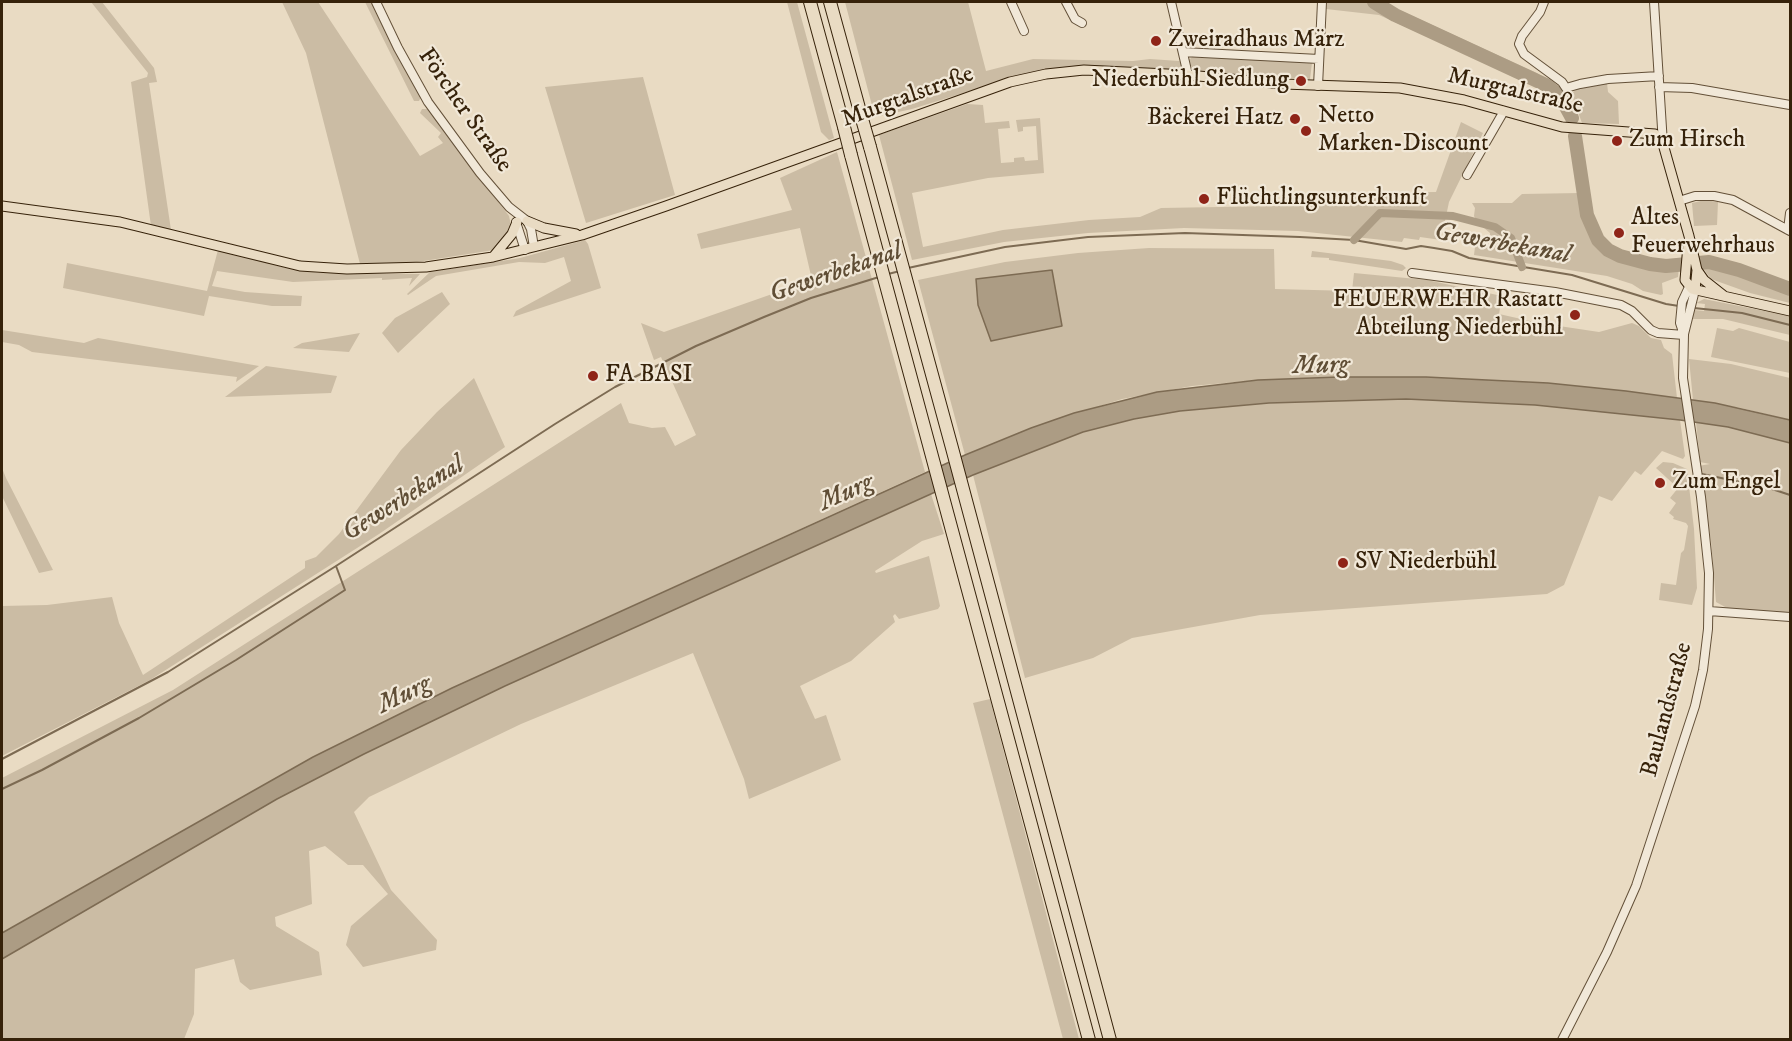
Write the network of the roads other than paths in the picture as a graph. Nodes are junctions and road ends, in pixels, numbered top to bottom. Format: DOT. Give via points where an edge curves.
graph roads {
  1 [pos="376,2"];
  2 [pos="810,2"];
  3 [pos="830,2"];
  4 [pos="1011,2"];
  5 [pos="1066,2"];
  6 [pos="1171,2"];
  7 [pos="1322,2"];
  8 [pos="1544,2"];
  9 [pos="1654,2"];
  10 [pos="1082,23"];
  11 [pos="1024,31"];
  12 [pos="1183,52"];
  13 [pos="1319,59"];
  14 [pos="1188,75"];
  15 [pos="1659,76"];
  16 [pos="1318,86"];
  17 [pos="1659,87"];
  18 [pos="1791,105"];
  19 [pos="1504,111"];
  20 [pos="1663,144"];
  21 [pos="1467,175"];
  22 [pos="1679,201"];
  23 [pos="2,206"];
  24 [pos="509,207"];
  25 [pos="1791,213"];
  26 [pos="527,221"];
  27 [pos="516,222"];
  28 [pos="1789,230"];
  29 [pos="582,235"];
  30 [pos="530,249"];
  31 [pos="493,256"];
  32 [pos="1692,264"];
  33 [pos="1412,273"];
  34 [pos="1692,289"];
  35 [pos="1725,297"];
  36 [pos="1791,311"];
  37 [pos="1684,335"];
  38 [pos="1709,611"];
  39 [pos="1791,617"];
  40 [pos="1089,1040"];
  41 [pos="1110,1040"];
  42 [pos="1562,1040"];
  1 -- 24 [label="street, Förcher Straße" via="428,102"];
  2 -- 40 [label="highway, bridge"];
  3 -- 41 [label="highway, bridge"];
  4 -- 11 [label="street"];
  5 -- 10 [label="street" via="1075,19"];
  6 -- 12 [label="street"];
  7 -- 13 [label="street"];
  8 -- 15 [label="street" via="1519,44 1524,54 1566,88 1608,79"];
  9 -- 15 [label="street"];
  12 -- 13 [label="street"];
  12 -- 14 [label="street"];
  13 -- 16 [label="street"];
  14 -- 16 [label="main road, Murgtalstraße"];
  14 -- 29 [label="main road, Murgtalstraße" via="1084,70 1010,82"];
  15 -- 17 [label="street"];
  16 -- 19 [label="main road, Murgtalstraße" via="1416,90"];
  17 -- 18 [label="street" via="1692,88"];
  17 -- 20 [label="street"];
  19 -- 20 [label="main road, Murgtalstraße" via="1562,128 1651,133"];
  19 -- 21 [label="street"];
  20 -- 22 [label="main road"];
  22 -- 28 [label="street" via="1695,196 1732,200"];
  22 -- 32 [label="main road, Baulandstraße"];
  23 -- 31 [label="main road, Murgtalstraße" via="120,222 300,266 426,267"];
  24 -- 26 [label="street, Förcher Straße"];
  24 -- 27 [label="street, Förcher Straße"];
  25 -- 28 [label="street"];
  26 -- 29 [label="main road"];
  26 -- 30 [label="street" via="531,229"];
  27 -- 30 [label="street, Förcher Straße"];
  27 -- 31 [label="main road" via="512,234"];
  29 -- 30 [label="main road, Murgtalstraße"];
  30 -- 31 [label="main road, Murgtalstraße"];
  32 -- 34 [label="main road, Baulandstraße"];
  32 -- 34 [label="main road, Baulandstraße" via="1685,270 1685,280"];
  32 -- 35 [label="main road"];
  33 -- 37 [label="street" via="1621,305 1651,330"];
  34 -- 35 [label="main road"];
  34 -- 37 [label="street, Baulandstraße"];
  34 -- 37 [label="street, Baulandstraße" via="1682,302 1680,313"];
  35 -- 36 [label="main road"];
  37 -- 38 [label="street, Baulandstraße" via="1682,364 1707,553"];
  38 -- 39 [label="street"];
  38 -- 42 [label="street, Baulandstraße" via="1704,670 1695,706 1639,877 1607,952"];
}
